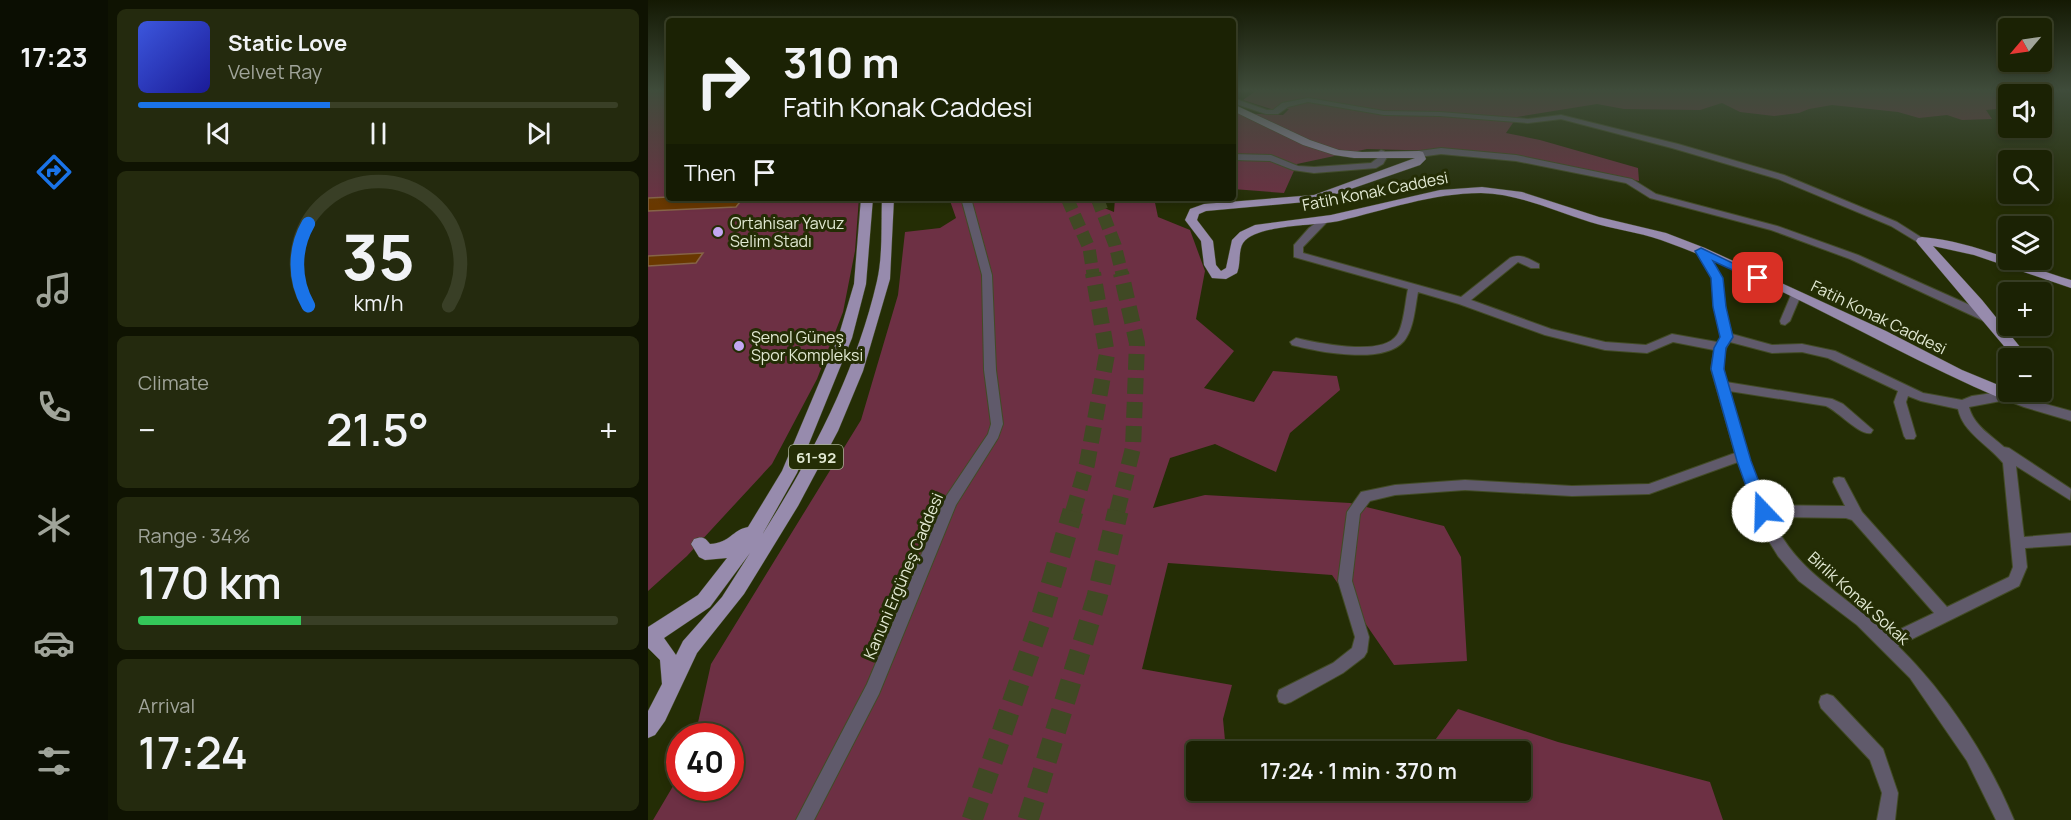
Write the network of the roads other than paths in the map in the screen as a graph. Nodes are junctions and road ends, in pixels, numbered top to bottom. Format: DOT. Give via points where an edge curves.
graph roads {
  1 [pos="1278,128"];
  2 [pos="1605,128"];
  3 [pos="1381,153"];
  4 [pos="1419,154"];
  5 [pos="1236,158"];
  6 [pos="867,201"];
  7 [pos="888,201"];
  8 [pos="967,201"];
  9 [pos="1324,220"];
  10 [pos="1922,241"];
  11 [pos="1701,251"];
  12 [pos="1535,266"];
  13 [pos="2071,284"];
  14 [pos="1414,288"];
  15 [pos="1796,295"];
  16 [pos="1463,302"];
  17 [pos="1988,318"];
  18 [pos="1785,321"];
  19 [pos="1296,342"];
  20 [pos="1723,342"];
  21 [pos="2014,348"];
  22 [pos="1721,385"];
  23 [pos="1904,390"];
  24 [pos="1998,391"];
  25 [pos="1998,397"];
  26 [pos="2023,402"];
  27 [pos="1963,405"];
  28 [pos="2071,416"];
  29 [pos="1867,430"];
  30 [pos="1910,436"];
  31 [pos="2001,449"];
  32 [pos="1743,455"];
  33 [pos="1839,482"];
  34 [pos="2070,495"];
  35 [pos="1763,511"];
  36 [pos="1857,516"];
  37 [pos="760,521"];
  38 [pos="2071,539"];
  39 [pos="2018,543"];
  40 [pos="700,544"];
  41 [pos="1945,615"];
  42 [pos="648,637"];
  43 [pos="1886,644"];
  44 [pos="670,686"];
  45 [pos="1285,696"];
  46 [pos="1827,702"];
  47 [pos="648,728"];
  48 [pos="806,820"];
  49 [pos="1886,820"];
  50 [pos="2005,820"];
  1 -- 3 [label="main road, Fatih Konak Caddesi" via="1314,145 1354,155"];
  2 -- 10 [label="street" via="1781,177 1894,224"];
  3 -- 4 [label="main road, Fatih Konak Caddesi"];
  3 -- 5 [label="street" via="1383,158 1372,166 1314,170 1271,158"];
  4 -- 9 [label="main road, Fatih Konak Caddesi" via="1421,159 1416,164 1331,195 1204,208 1194,212 1191,220 1208,241 1210,265 1217,275 1226,275 1232,270 1236,243 1244,235 1259,228"];
  4 -- 17 [label="street" via="1441,151 1516,158 1629,181 1653,196 1774,228 1854,257"];
  6 -- 37 [label="main road, 61-92" via="860,284 845,338 789,472"];
  7 -- 44 [label="main road, 61-92" via="884,279 856,371 834,421 792,501 728,603 690,647"];
  8 -- 48 [label="street, Kanuni Ergüneş Caddesi" via="987,275 990,370 997,424 994,435 950,502 873,689"];
  9 -- 11 [label="main road, Fatih Konak Caddesi" via="1440,193 1482,190 1522,195"];
  9 -- 14 [label="street" via="1298,248 1298,255"];
  10 -- 13 [label="main road" via="1962,246"];
  10 -- 17 [label="main road"];
  11 -- 15 [label="main road, Fatih Konak Caddesi"];
  11 -- 20 [label="street, Birlik Konak Sokak" via="1717,278"];
  12 -- 16 [label="street" via="1518,258 1514,260"];
  14 -- 16 [label="street"];
  14 -- 19 [label="street" via="1401,338 1390,346 1372,351"];
  15 -- 18 [label="street"];
  15 -- 24 [label="main road, Fatih Konak Caddesi"];
  16 -- 20 [label="street" via="1549,332 1630,350 1647,349 1672,339"];
  17 -- 21 [label="main road"];
  20 -- 22 [label="street, Birlik Konak Sokak" via="1717,369"];
  20 -- 23 [label="street" via="1830,354"];
  22 -- 29 [label="street" via="1828,402"];
  22 -- 32 [label="street, Birlik Konak Sokak"];
  23 -- 27 [label="street"];
  23 -- 30 [label="street" via="1900,402"];
  25 -- 27 [label="street"];
  26 -- 28 [label="street, Fatih Konak Caddesi"];
  27 -- 31 [label="street" via="1973,429"];
  31 -- 34 [label="street"];
  31 -- 39 [label="street" via="2009,461"];
  32 -- 35 [label="street, Birlik Konak Sokak"];
  32 -- 45 [label="street" via="1649,489 1572,491 1465,485 1366,496 1354,512 1345,581 1362,637 1359,652 1338,668"];
  33 -- 36 [label="street"];
  35 -- 36 [label="street" via="1847,512"];
  35 -- 43 [label="street, Birlik Konak Sokak" via="1772,535 1797,568"];
  36 -- 41 [label="street"];
  37 -- 40 [label="main road" via="725,551 705,552"];
  37 -- 42 [label="main road, 61-92" via="704,601"];
  38 -- 39 [label="street"];
  39 -- 41 [label="street" via="2020,567 2014,582"];
  41 -- 43 [label="street"];
  42 -- 44 [label="main road, 61-92" via="664,648 671,664"];
  43 -- 50 [label="street, Birlik Konak Sokak" via="1915,673 1973,755"];
  44 -- 47 [label="main road, 61-92"];
  46 -- 49 [label="street" via="1877,755 1890,793"];
}
